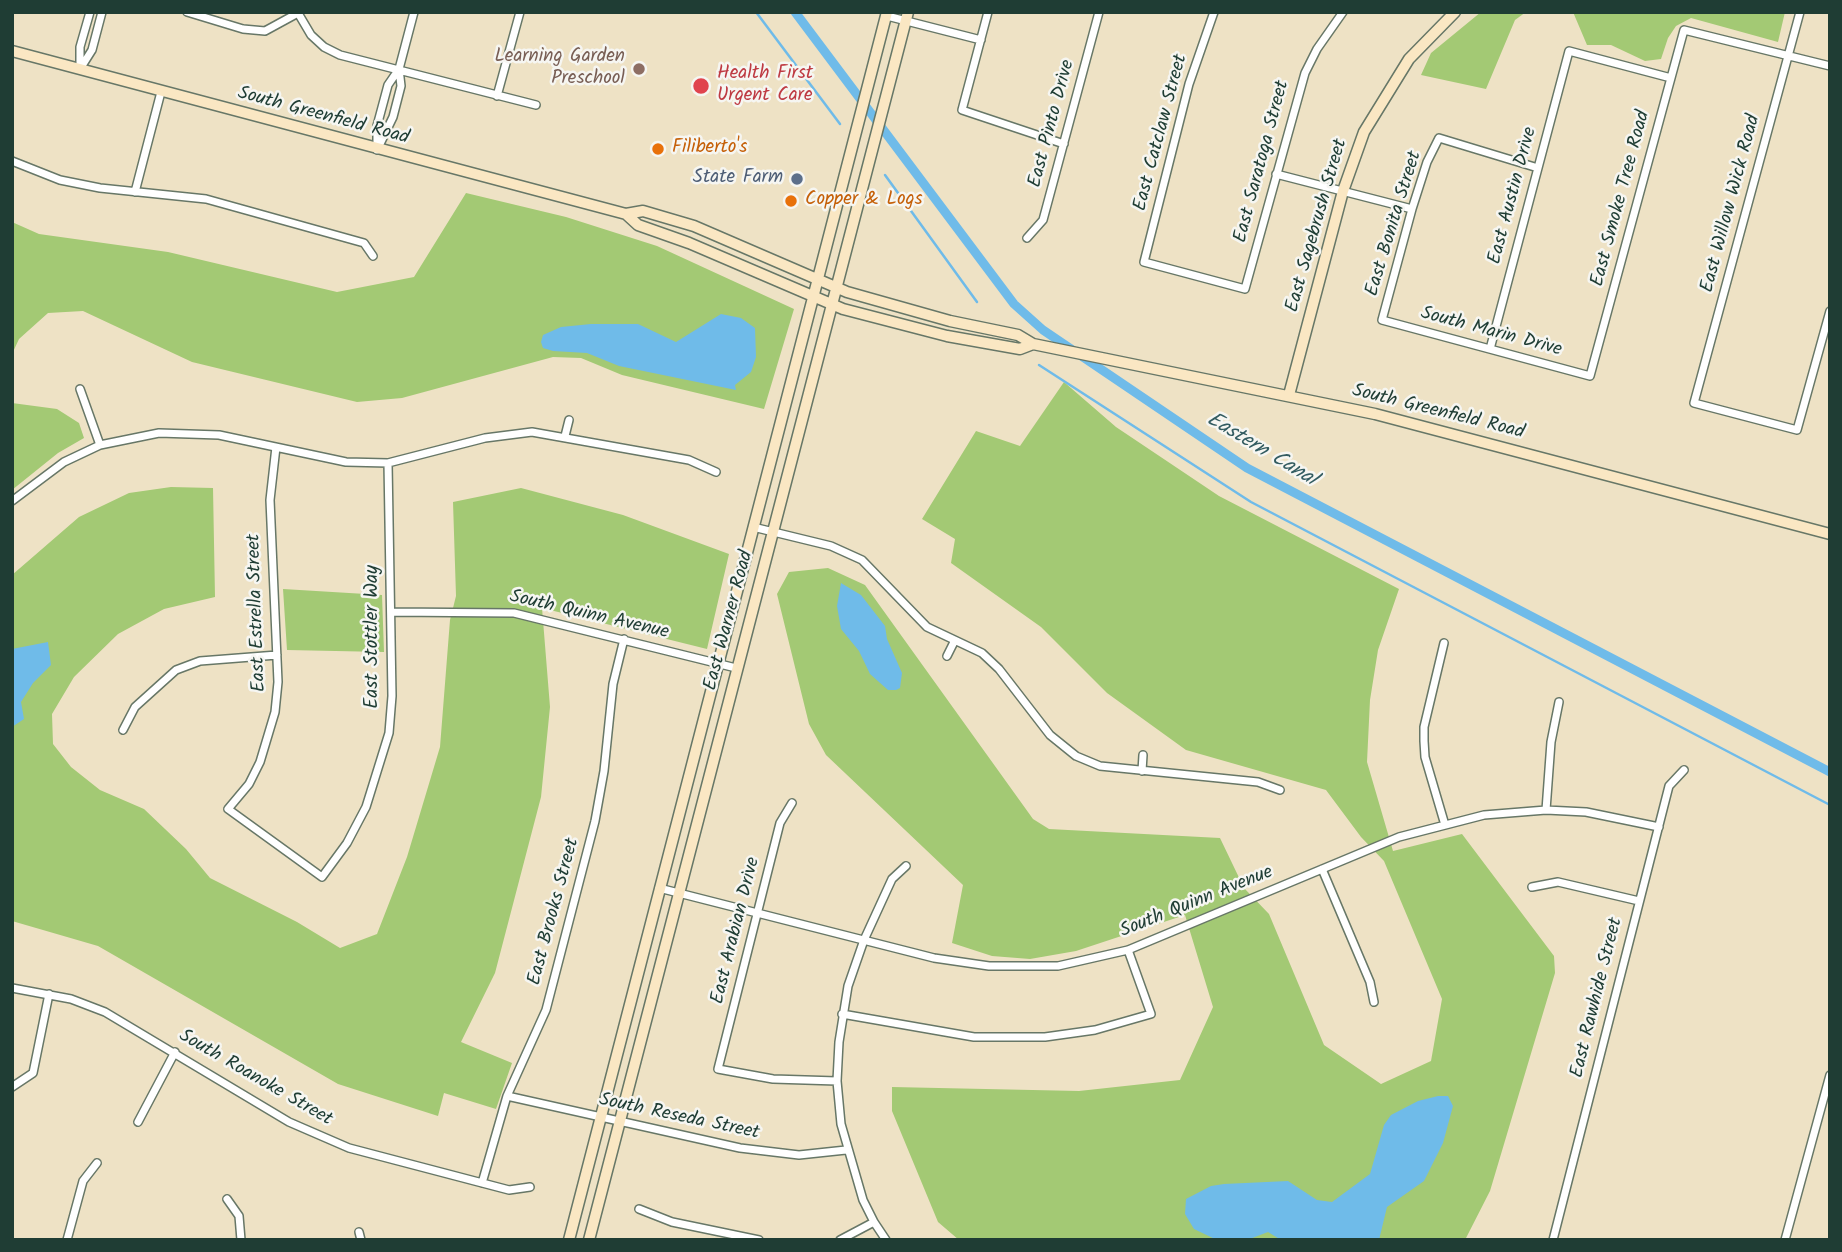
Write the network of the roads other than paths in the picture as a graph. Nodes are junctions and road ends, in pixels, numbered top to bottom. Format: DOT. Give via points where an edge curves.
graph roads {
  1 [pos="90,12"];
  2 [pos="102,12"];
  3 [pos="187,12"];
  4 [pos="414,12"];
  5 [pos="520,12"];
  6 [pos="988,12"];
  7 [pos="1099,12"];
  8 [pos="1214,12"];
  9 [pos="1343,12"];
  10 [pos="1455,12"];
  11 [pos="1800,12"];
  12 [pos="298,13"];
  13 [pos="202,14"];
  14 [pos="887,14"];
  15 [pos="907,17"];
  16 [pos="981,40"];
  17 [pos="12,51"];
  18 [pos="1788,54"];
  19 [pos="1830,66"];
  20 [pos="80,69"];
  21 [pos="399,69"];
  22 [pos="1671,78"];
  23 [pos="161,92"];
  24 [pos="497,96"];
  25 [pos="536,105"];
  26 [pos="1064,144"];
  27 [pos="377,150"];
  28 [pos="12,161"];
  29 [pos="1538,168"];
  30 [pos="1276,174"];
  31 [pos="1343,191"];
  32 [pos="135,192"];
  33 [pos="1412,209"];
  34 [pos="626,214"];
  35 [pos="1027,238"];
  36 [pos="373,256"];
  37 [pos="817,280"];
  38 [pos="836,288"];
  39 [pos="1245,289"];
  40 [pos="813,297"];
  41 [pos="831,304"];
  42 [pos="1830,311"];
  43 [pos="1382,320"];
  44 [pos="1033,344"];
  45 [pos="1490,349"];
  46 [pos="1590,376"];
  47 [pos="80,389"];
  48 [pos="1289,396"];
  49 [pos="569,421"];
  50 [pos="565,436"];
  51 [pos="100,446"];
  52 [pos="276,447"];
  53 [pos="388,463"];
  54 [pos="716,472"];
  55 [pos="12,501"];
  56 [pos="754,527"];
  57 [pos="772,532"];
  58 [pos="1830,534"];
  59 [pos="391,612"];
  60 [pos="624,639"];
  61 [pos="954,642"];
  62 [pos="1444,643"];
  63 [pos="277,655"];
  64 [pos="947,656"];
  65 [pos="717,663"];
  66 [pos="736,668"];
  67 [pos="1559,702"];
  68 [pos="123,730"];
  69 [pos="1143,755"];
  70 [pos="1684,770"];
  71 [pos="1142,771"];
  72 [pos="1280,790"];
  73 [pos="792,803"];
  74 [pos="228,808"];
  75 [pos="1546,810"];
  76 [pos="1445,825"];
  77 [pos="1659,827"];
  78 [pos="906,866"];
  79 [pos="1322,869"];
  80 [pos="1532,887"];
  81 [pos="659,888"];
  82 [pos="678,893"];
  83 [pos="1639,901"];
  84 [pos="758,912"];
  85 [pos="864,940"];
  86 [pos="1128,950"];
  87 [pos="12,988"];
  88 [pos="49,995"];
  89 [pos="1374,1002"];
  90 [pos="842,1014"];
  91 [pos="175,1052"];
  92 [pos="1830,1075"];
  93 [pos="837,1081"];
  94 [pos="12,1087"];
  95 [pos="507,1096"];
  96 [pos="601,1117"];
  97 [pos="138,1122"];
  98 [pos="620,1122"];
  99 [pos="846,1150"];
  100 [pos="97,1163"];
  101 [pos="482,1183"];
  102 [pos="530,1187"];
  103 [pos="227,1199"];
  104 [pos="639,1209"];
  105 [pos="874,1222"];
  106 [pos="67,1240"];
  107 [pos="241,1240"];
  108 [pos="569,1240"];
  109 [pos="589,1240"];
  110 [pos="759,1240"];
  111 [pos="840,1240"];
  112 [pos="886,1240"];
  113 [pos="1553,1240"];
  114 [pos="1785,1240"];
  1 -- 20 [label="street" via="80,47"];
  2 -- 20 [label="street" via="92,50"];
  3 -- 13 [label="street"];
  4 -- 21 [label="street"];
  5 -- 24 [label="street"];
  6 -- 16 [label="street"];
  7 -- 26 [label="street, East Pinto Drive"];
  8 -- 39 [label="street, East Catclaw Street" via="1189,85 1144,262"];
  9 -- 30 [label="street, East Saratoga Street" via="1305,73"];
  10 -- 31 [label="main road, East Sagebrush Street" via="1422,43 1386,92 1364,131"];
  11 -- 18 [label="street, East Willow Wick Road"];
  12 -- 13 [label="street" via="265,31 243,29"];
  12 -- 21 [label="street" via="324,47"];
  14 -- 15 [label="street"];
  14 -- 37 [label="main road, East Warner Road"];
  15 -- 16 [label="street"];
  15 -- 38 [label="main road, East Warner Road"];
  16 -- 26 [label="street" via="962,110"];
  17 -- 20 [label="main road, South Greenfield Road"];
  18 -- 19 [label="street"];
  18 -- 22 [label="street, East Smoke Tree Road" via="1684,30"];
  18 -- 42 [label="street, East Willow Wick Road" via="1694,403 1797,430"];
  20 -- 23 [label="main road, South Greenfield Road"];
  21 -- 24 [label="street"];
  21 -- 27 [label="street" via="388,85 377,126"];
  21 -- 27 [label="street" via="396,106"];
  22 -- 29 [label="street, East Austin Drive" via="1569,51"];
  22 -- 46 [label="street, East Smoke Tree Road"];
  23 -- 27 [label="main road, South Greenfield Road"];
  23 -- 32 [label="street"];
  24 -- 25 [label="street"];
  26 -- 35 [label="street, East Pinto Drive" via="1043,220"];
  27 -- 34 [label="main road, South Greenfield Road"];
  28 -- 32 [label="street" via="60,180"];
  29 -- 33 [label="street, East Bonita Street" via="1439,138"];
  29 -- 45 [label="street, East Austin Drive"];
  30 -- 31 [label="street"];
  30 -- 39 [label="street, East Saratoga Street"];
  31 -- 33 [label="street"];
  31 -- 48 [label="main road, East Sagebrush Street"];
  32 -- 36 [label="street" via="206,199 364,243"];
  33 -- 43 [label="street, East Bonita Street"];
  34 -- 37 [label="main road, South Greenfield Road" via="643,211 694,226"];
  34 -- 40 [label="main road, South Greenfield Road" via="638,225"];
  37 -- 38 [label="main road, South Greenfield Road"];
  37 -- 40 [label="main road, East Warner Road"];
  38 -- 41 [label="main road, East Warner Road"];
  38 -- 44 [label="main road, South Greenfield Road" via="950,321 1018,334"];
  40 -- 41 [label="main road, South Greenfield Road"];
  40 -- 56 [label="main road, East Warner Road"];
  41 -- 44 [label="main road, South Greenfield Road" via="947,336 1020,349"];
  41 -- 57 [label="main road, East Warner Road"];
  43 -- 45 [label="street, South Marin Drive"];
  44 -- 48 [label="main road, South Greenfield Road"];
  45 -- 46 [label="street, South Marin Drive"];
  47 -- 51 [label="street"];
  48 -- 58 [label="main road, South Greenfield Road" via="1376,414"];
  49 -- 50 [label="street"];
  50 -- 53 [label="street" via="512,432"];
  50 -- 54 [label="street" via="689,460"];
  51 -- 52 [label="street" via="149,434 188,432"];
  51 -- 55 [label="street" via="64,462"];
  52 -- 53 [label="street" via="346,462"];
  52 -- 63 [label="street, East Estrella Street" via="270,500"];
  53 -- 59 [label="street, East Stottler Way"];
  56 -- 57 [label="street"];
  56 -- 65 [label="main road, East Warner Road"];
  57 -- 61 [label="street" via="831,546 862,561 927,627"];
  57 -- 66 [label="main road, East Warner Road"];
  59 -- 60 [label="street, South Quinn Avenue" via="514,613"];
  59 -- 74 [label="street, East Stottler Way" via="389,733 366,807 321,877"];
  60 -- 65 [label="street, South Quinn Avenue"];
  60 -- 95 [label="street, East Brooks Street" via="613,684 595,821 546,1010"];
  61 -- 64 [label="street"];
  61 -- 71 [label="street" via="982,653 1050,735 1076,756 1100,766"];
  62 -- 76 [label="street" via="1424,727 1424,757"];
  63 -- 68 [label="street" via="200,661 176,670 135,707"];
  63 -- 74 [label="street, East Estrella Street" via="270,738 249,784"];
  65 -- 66 [label="street, South Quinn Avenue"];
  65 -- 81 [label="main road, East Warner Road"];
  66 -- 82 [label="main road, East Warner Road"];
  67 -- 75 [label="street"];
  69 -- 71 [label="street"];
  70 -- 77 [label="street, East Rawhide Street" via="1669,786"];
  71 -- 72 [label="street" via="1258,782"];
  73 -- 84 [label="street, East Arabian Drive" via="780,823"];
  75 -- 76 [label="street, South Quinn Avenue" via="1484,815"];
  75 -- 77 [label="street, South Quinn Avenue" via="1605,814"];
  76 -- 79 [label="street, South Quinn Avenue" via="1399,837"];
  77 -- 83 [label="street, East Rawhide Street"];
  78 -- 85 [label="street" via="892,879"];
  79 -- 86 [label="street, South Quinn Avenue"];
  79 -- 89 [label="street" via="1370,982"];
  80 -- 83 [label="street" via="1558,882"];
  81 -- 82 [label="street, South Quinn Avenue"];
  81 -- 96 [label="main road, East Warner Road"];
  82 -- 84 [label="street, South Quinn Avenue"];
  82 -- 98 [label="main road, East Warner Road"];
  83 -- 113 [label="street, East Rawhide Street"];
  84 -- 85 [label="street, South Quinn Avenue"];
  84 -- 93 [label="street, East Arabian Drive" via="719,1069 773,1079"];
  85 -- 86 [label="street, South Quinn Avenue" via="989,966 1058,966"];
  85 -- 90 [label="street"];
  86 -- 90 [label="street" via="1151,1014 1095,1030 1002,1038"];
  87 -- 88 [label="street, South Roanoke Street"];
  88 -- 91 [label="street, South Roanoke Street" via="105,1012"];
  88 -- 94 [label="street" via="33,1073"];
  90 -- 93 [label="street"];
  91 -- 97 [label="street"];
  91 -- 101 [label="street, South Roanoke Street" via="316,1135"];
  92 -- 114 [label="street"];
  93 -- 99 [label="street"];
  95 -- 96 [label="street, South Reseda Street"];
  95 -- 101 [label="street, East Brooks Street"];
  96 -- 98 [label="street, South Reseda Street"];
  96 -- 108 [label="main road, East Warner Road"];
  98 -- 99 [label="street, South Reseda Street" via="759,1152 799,1155"];
  98 -- 109 [label="main road, East Warner Road"];
  99 -- 105 [label="street"];
  100 -- 106 [label="street" via="83,1181"];
  101 -- 102 [label="street, South Roanoke Street" via="509,1191"];
  103 -- 107 [label="street" via="239,1216"];
  104 -- 110 [label="street" via="672,1222"];
  105 -- 111 [label="street"];
  105 -- 112 [label="street"];
}
